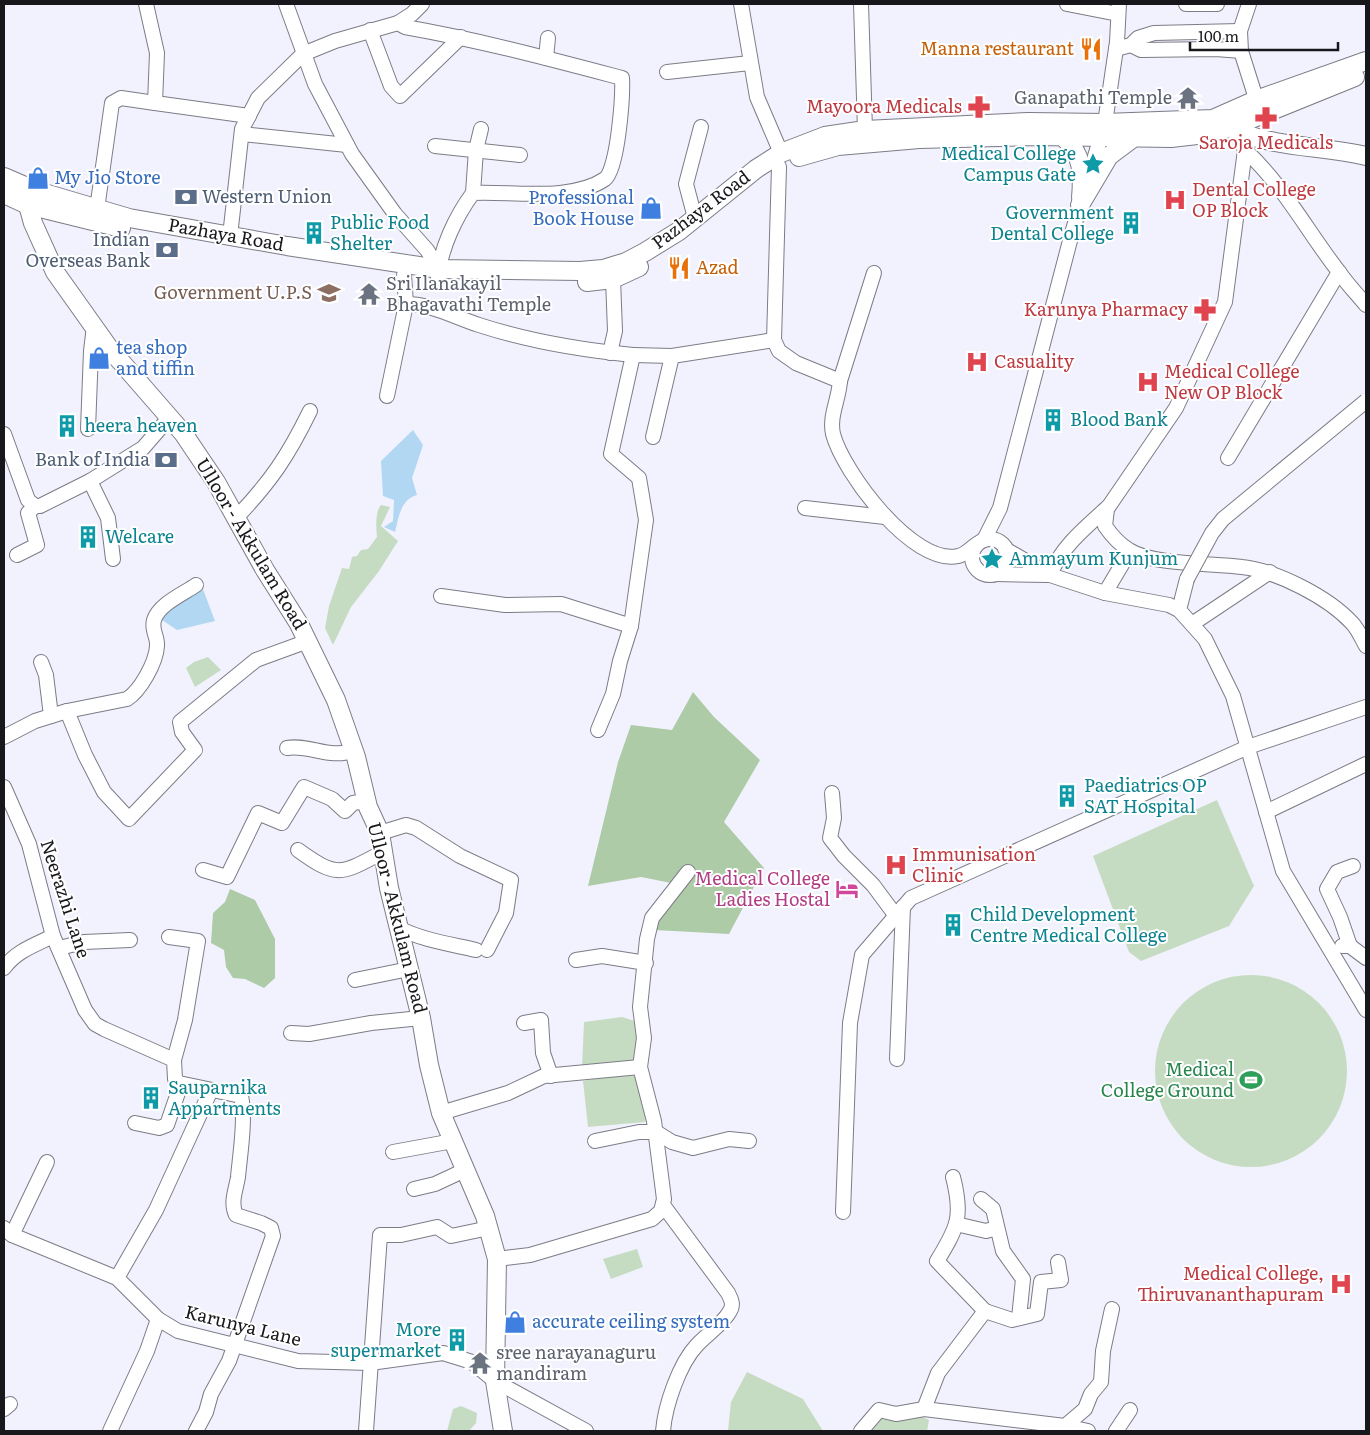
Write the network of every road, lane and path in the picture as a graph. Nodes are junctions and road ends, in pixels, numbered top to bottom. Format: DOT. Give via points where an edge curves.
graph roads {
  1 [pos="146,4"];
  2 [pos="286,4"];
  3 [pos="422,4"];
  4 [pos="741,4"];
  5 [pos="861,4"];
  6 [pos="1067,4"];
  7 [pos="1186,4"];
  8 [pos="1218,4"];
  9 [pos="1249,4"];
  10 [pos="1119,9"];
  11 [pos="398,23"];
  12 [pos="370,30"];
  13 [pos="1240,31"];
  14 [pos="461,37"];
  15 [pos="548,38"];
  16 [pos="1131,45"];
  17 [pos="1116,49"];
  18 [pos="1241,51"];
  19 [pos="303,54"];
  20 [pos="546,58"];
  21 [pos="1366,61"];
  22 [pos="750,63"];
  23 [pos="667,72"];
  24 [pos="1366,73"];
  25 [pos="155,103"];
  26 [pos="1259,107"];
  27 [pos="249,116"];
  28 [pos="1213,119"];
  29 [pos="701,127"];
  30 [pos="481,130"];
  31 [pos="865,130"];
  32 [pos="1233,130"];
  33 [pos="1102,131"];
  34 [pos="242,134"];
  35 [pos="1064,138"];
  36 [pos="1133,138"];
  37 [pos="348,145"];
  38 [pos="435,146"];
  39 [pos="476,150"];
  40 [pos="1245,150"];
  41 [pos="520,155"];
  42 [pos="1366,156"];
  43 [pos="778,159"];
  44 [pos="4,177"];
  45 [pos="473,193"];
  46 [pos="4,194"];
  47 [pos="31,197"];
  48 [pos="4,199"];
  49 [pos="1080,205"];
  50 [pos="97,209"];
  51 [pos="695,218"];
  52 [pos="230,236"];
  53 [pos="40,238"];
  54 [pos="1339,272"];
  55 [pos="874,273"];
  56 [pos="438,274"];
  57 [pos="404,275"];
  58 [pos="613,279"];
  59 [pos="406,304"];
  60 [pos="1366,305"];
  61 [pos="94,326"];
  62 [pos="774,340"];
  63 [pos="610,353"];
  64 [pos="633,356"];
  65 [pos="672,356"];
  66 [pos="840,381"];
  67 [pos="387,396"];
  68 [pos="1366,401"];
  69 [pos="310,411"];
  70 [pos="169,418"];
  71 [pos="88,429"];
  72 [pos="4,434"];
  73 [pos="654,437"];
  74 [pos="1228,458"];
  75 [pos="90,481"];
  76 [pos="35,506"];
  77 [pos="1108,507"];
  78 [pos="805,508"];
  79 [pos="1000,508"];
  80 [pos="237,517"];
  81 [pos="885,517"];
  82 [pos="981,542"];
  83 [pos="1005,548"];
  84 [pos="1130,551"];
  85 [pos="17,555"];
  86 [pos="113,559"];
  87 [pos="1270,572"];
  88 [pos="996,574"];
  89 [pos="1050,575"];
  90 [pos="196,585"];
  91 [pos="1105,593"];
  92 [pos="441,596"];
  93 [pos="1179,610"];
  94 [pos="1192,624"];
  95 [pos="631,626"];
  96 [pos="308,641"];
  97 [pos="1366,646"];
  98 [pos="41,662"];
  99 [pos="1366,707"];
  100 [pos="66,711"];
  101 [pos="51,716"];
  102 [pos="598,730"];
  103 [pos="4,737"];
  104 [pos="1248,747"];
  105 [pos="287,748"];
  106 [pos="354,750"];
  107 [pos="1366,764"];
  108 [pos="4,788"];
  109 [pos="832,792"];
  110 [pos="366,801"];
  111 [pos="1266,812"];
  112 [pos="380,833"];
  113 [pos="298,850"];
  114 [pos="383,852"];
  115 [pos="1353,866"];
  116 [pos="203,870"];
  117 [pos="688,872"];
  118 [pos="900,911"];
  119 [pos="399,928"];
  120 [pos="169,937"];
  121 [pos="130,940"];
  122 [pos="56,942"];
  123 [pos="1328,946"];
  124 [pos="1350,946"];
  125 [pos="1366,958"];
  126 [pos="576,960"];
  127 [pos="646,963"];
  128 [pos="4,968"];
  129 [pos="409,969"];
  130 [pos="356,980"];
  131 [pos="1366,1010"];
  132 [pos="421,1018"];
  133 [pos="524,1023"];
  134 [pos="291,1033"];
  135 [pos="897,1059"];
  136 [pos="174,1060"];
  137 [pos="640,1067"];
  138 [pos="551,1076"];
  139 [pos="180,1084"];
  140 [pos="211,1090"];
  141 [pos="441,1113"];
  142 [pos="135,1123"];
  143 [pos="656,1132"];
  144 [pos="595,1141"];
  145 [pos="749,1141"];
  146 [pos="453,1142"];
  147 [pos="393,1152"];
  148 [pos="47,1162"];
  149 [pos="465,1170"];
  150 [pos="953,1177"];
  151 [pos="414,1189"];
  152 [pos="981,1199"];
  153 [pos="663,1205"];
  154 [pos="843,1212"];
  155 [pos="956,1224"];
  156 [pos="489,1228"];
  157 [pos="998,1228"];
  158 [pos="8,1231"];
  159 [pos="497,1259"];
  160 [pos="1058,1262"];
  161 [pos="117,1278"];
  162 [pos="1112,1309"];
  163 [pos="985,1311"];
  164 [pos="1019,1318"];
  165 [pos="158,1319"];
  166 [pos="233,1346"];
  167 [pos="370,1363"];
  168 [pos="495,1381"];
  169 [pos="924,1410"];
  170 [pos="1130,1410"];
  171 [pos="1064,1426"];
  172 [pos="1025,1427"];
  173 [pos="1043,1427"];
  174 [pos="110,1431"];
  175 [pos="196,1431"];
  176 [pos="366,1431"];
  177 [pos="503,1431"];
  178 [pos="586,1431"];
  179 [pos="663,1431"];
  180 [pos="862,1431"];
  181 [pos="1088,1431"];
  182 [pos="1116,1431"];
  1 -- 25 [label="street" via="157,54"];
  2 -- 19 [label="street"];
  3 -- 11 [label="street"];
  4 -- 22 [label="street"];
  5 -- 31 [label="street"];
  6 -- 10 [label="street"];
  7 -- 8 [label="street"];
  9 -- 13 [label="street"];
  10 -- 17 [label="street"];
  11 -- 12 [label="street"];
  11 -- 14 [label="street"];
  12 -- 14 [label="street" via="392,86 400,96"];
  12 -- 19 [label="street"];
  13 -- 16 [label="street" via="1154,33 1138,38"];
  13 -- 18 [label="street"];
  14 -- 20 [label="street"];
  15 -- 20 [label="street"];
  16 -- 17 [label="street"];
  16 -- 18 [label="street" via="1141,50"];
  17 -- 33 [label="street"];
  18 -- 26 [label="street"];
  19 -- 27 [label="street" via="258,98"];
  19 -- 37 [label="street" via="315,84"];
  20 -- 45 [label="street" via="622,78 623,98 611,170 606,178 579,189 545,194"];
  21 -- 26 [label="main road"];
  22 -- 23 [label="street"];
  22 -- 43 [label="street" via="756,97"];
  24 -- 26 [label="main road"];
  25 -- 27 [label="street"];
  25 -- 50 [label="street" via="120,98 112,103"];
  26 -- 28 [label="main road"];
  26 -- 32 [label="main road"];
  27 -- 34 [label="street"];
  28 -- 32 [label="main road"];
  28 -- 33 [label="main road"];
  29 -- 51 [label="street" via="686,184"];
  30 -- 39 [label="street"];
  31 -- 33 [label="main road, Pazhaya Road" via="1028,122"];
  31 -- 43 [label="main road, Pazhaya Road" via="825,136"];
  32 -- 36 [label="main road"];
  32 -- 40 [label="street"];
  32 -- 42 [label="main road"];
  33 -- 35 [label="main road"];
  33 -- 36 [label="main road"];
  33 -- 49 [label="street"];
  34 -- 37 [label="street"];
  34 -- 52 [label="street"];
  35 -- 43 [label="main road" via="982,137 854,144"];
  35 -- 49 [label="main road" via="1075,146 1080,166 1083,179"];
  36 -- 49 [label="main road" via="1108,156"];
  37 -- 56 [label="street" via="396,214 427,250"];
  38 -- 39 [label="street"];
  39 -- 41 [label="street"];
  39 -- 45 [label="street"];
  40 -- 54 [label="street" via="1266,170"];
  40 -- 77 [label="street" via="1225,302 1176,408"];
  43 -- 51 [label="main road, Pazhaya Road" via="756,169"];
  43 -- 58 [label="main road" via="702,228 636,269"];
  43 -- 62 [label="street"];
  44 -- 47 [label="main road, Pazhaya Road"];
  45 -- 56 [label="street" via="459,211"];
  46 -- 47 [label="main road"];
  47 -- 50 [label="main road, Pazhaya Road"];
  47 -- 53 [label="main road, Ulloor - Akkulam Road"];
  47 -- 57 [label="main road" via="129,230"];
  48 -- 53 [label="main road"];
  49 -- 79 [label="street"];
  50 -- 52 [label="main road, Pazhaya Road"];
  51 -- 56 [label="main road, Pazhaya Road" via="645,252 603,269"];
  52 -- 56 [label="main road, Pazhaya Road"];
  53 -- 61 [label="main road, Ulloor - Akkulam Road" via="63,286"];
  54 -- 60 [label="street"];
  54 -- 74 [label="street"];
  55 -- 66 [label="street"];
  56 -- 57 [label="main road"];
  56 -- 58 [label="main road" via="528,283 583,283"];
  57 -- 59 [label="street"];
  58 -- 63 [label="street" via="615,331"];
  59 -- 63 [label="street" via="424,304 479,326 578,349"];
  59 -- 67 [label="street"];
  61 -- 70 [label="main road, Ulloor - Akkulam Road"];
  61 -- 71 [label="street"];
  62 -- 65 [label="street"];
  62 -- 66 [label="street" via="779,351 796,363"];
  63 -- 64 [label="street"];
  64 -- 65 [label="street"];
  64 -- 95 [label="street" via="611,454 639,478 646,520"];
  65 -- 73 [label="street"];
  66 -- 81 [label="street" via="832,422 840,455 852,476"];
  68 -- 93 [label="street, bridge" via="1223,519 1187,579"];
  69 -- 80 [label="street" via="286,457"];
  70 -- 75 [label="street" via="143,448"];
  70 -- 80 [label="main road, Ulloor - Akkulam Road" via="198,455"];
  72 -- 76 [label="street" via="28,500"];
  75 -- 76 [label="street" via="52,502"];
  75 -- 86 [label="street" via="108,518"];
  76 -- 85 [label="street" via="28,513 37,545"];
  77 -- 84 [label="street" via="1105,526"];
  77 -- 89 [label="street" via="1076,537 1056,561"];
  78 -- 81 [label="street"];
  79 -- 82 [label="street"];
  79 -- 83 [label="street"];
  80 -- 96 [label="main road, Ulloor - Akkulam Road" via="251,547"];
  81 -- 82 [label="street" via="919,546 943,556 959,556"];
  82 -- 83 [label="street" via="999,542"];
  82 -- 88 [label="street" via="972,553 972,563 979,572"];
  83 -- 88 [label="street" via="1007,562"];
  83 -- 89 [label="street"];
  84 -- 87 [label="street" via="1146,558"];
  84 -- 91 [label="street"];
  87 -- 94 [label="street"];
  87 -- 97 [label="street" via="1322,599 1352,624"];
  88 -- 89 [label="street"];
  89 -- 91 [label="street"];
  90 -- 100 [label="street" via="160,610 154,620 157,646 135,694 127,700"];
  91 -- 93 [label="street" via="1169,605"];
  92 -- 95 [label="street" via="505,605 561,604"];
  93 -- 94 [label="street"];
  94 -- 104 [label="street" via="1205,639 1233,696"];
  95 -- 102 [label="street" via="613,694"];
  96 -- 100 [label="street" via="256,660 180,722 182,732 195,750 129,819 104,792"];
  96 -- 106 [label="main road, Ulloor - Akkulam Road" via="336,700"];
  98 -- 101 [label="street" via="46,675"];
  99 -- 104 [label="street"];
  100 -- 101 [label="street"];
  101 -- 103 [label="street"];
  104 -- 111 [label="street"];
  104 -- 118 [label="street" via="911,898"];
  105 -- 106 [label="street" via="296,746 341,755"];
  106 -- 110 [label="main road, Ulloor - Akkulam Road"];
  107 -- 111 [label="street"];
  108 -- 122 [label="street, Neerazhi Lane" via="29,844"];
  109 -- 118 [label="street" via="834,818 830,838"];
  110 -- 112 [label="main road, Ulloor - Akkulam Road"];
  110 -- 116 [label="street" via="353,802 345,811 332,799 304,786 282,823 258,813 228,878"];
  111 -- 123 [label="street" via="1283,871"];
  112 -- 114 [label="main road, Ulloor - Akkulam Road"];
  112 -- 119 [label="street" via="406,824 460,856 511,880 506,913 481,950 414,936"];
  113 -- 114 [label="street" via="322,868 335,871"];
  114 -- 119 [label="main road, Ulloor - Akkulam Road"];
  115 -- 124 [label="street" via="1338,872 1327,889"];
  117 -- 127 [label="street" via="652,918"];
  118 -- 135 [label="street"];
  118 -- 154 [label="street" via="862,955 850,1023"];
  119 -- 129 [label="main road, Ulloor - Akkulam Road"];
  120 -- 136 [label="street" via="198,941 185,1020"];
  121 -- 122 [label="street"];
  122 -- 128 [label="street" via="23,950"];
  122 -- 136 [label="street, Neerazhi Lane" via="85,1010 95,1024"];
  123 -- 124 [label="street"];
  123 -- 131 [label="street"];
  124 -- 125 [label="street"];
  126 -- 127 [label="street" via="602,956"];
  127 -- 137 [label="street" via="640,1007 644,1038"];
  129 -- 130 [label="street"];
  129 -- 132 [label="main road, Ulloor - Akkulam Road"];
  132 -- 134 [label="street" via="309,1034"];
  132 -- 141 [label="main road, Ulloor - Akkulam Road"];
  133 -- 138 [label="street" via="541,1020 543,1053"];
  136 -- 139 [label="street" via="175,1079"];
  137 -- 138 [label="street"];
  137 -- 143 [label="street"];
  138 -- 141 [label="street"];
  139 -- 140 [label="street"];
  139 -- 142 [label="street" via="167,1125 159,1128"];
  140 -- 161 [label="street" via="156,1210"];
  140 -- 166 [label="street" via="241,1096 239,1167 232,1207 236,1215 271,1228 273,1236"];
  141 -- 146 [label="main road, Ulloor - Akkulam Road"];
  143 -- 144 [label="street"];
  143 -- 145 [label="street" via="672,1142 693,1148 729,1139"];
  143 -- 153 [label="street"];
  146 -- 147 [label="street"];
  146 -- 149 [label="main road, Ulloor - Akkulam Road"];
  148 -- 158 [label="street"];
  149 -- 151 [label="street" via="435,1184"];
  149 -- 156 [label="main road, Ulloor - Akkulam Road"];
  150 -- 155 [label="street" via="960,1202"];
  152 -- 157 [label="street" via="993,1209"];
  153 -- 159 [label="street" via="658,1215 652,1218 530,1255"];
  153 -- 179 [label="street" via="732,1303 730,1311 689,1357 669,1397"];
  155 -- 157 [label="street" via="986,1231"];
  155 -- 163 [label="street" via="937,1261"];
  156 -- 159 [label="main road, Ulloor - Akkulam Road"];
  156 -- 167 [label="street" via="451,1236 437,1227 401,1235 380,1235"];
  157 -- 164 [label="street" via="1003,1251 1023,1279"];
  158 -- 161 [label="street, Karunya Lane"];
  159 -- 168 [label="main road, Ulloor - Akkulam Road"];
  160 -- 164 [label="street" via="1061,1280 1041,1282 1037,1314"];
  161 -- 165 [label="street, Karunya Lane"];
  162 -- 171 [label="street" via="1103,1351 1101,1382 1085,1409"];
  163 -- 164 [label="street" via="1012,1320"];
  163 -- 169 [label="street" via="938,1373"];
  165 -- 166 [label="street, Karunya Lane" via="178,1331"];
  165 -- 174 [label="street"];
  166 -- 167 [label="street, Karunya Lane" via="298,1361"];
  166 -- 175 [label="street" via="230,1361 210,1394 206,1412"];
  167 -- 168 [label="street, Karunya Lane" via="443,1354 472,1362"];
  167 -- 176 [label="street"];
  168 -- 177 [label="main road, Ulloor - Akkulam Road"];
  168 -- 178 [label="street, Karunya Lane"];
  169 -- 172 [label="street"];
  169 -- 180 [label="street" via="896,1414 880,1410"];
  170 -- 182 [label="street"];
  171 -- 173 [label="street"];
  171 -- 181 [label="street"];
  172 -- 173 [label="street"];
}
